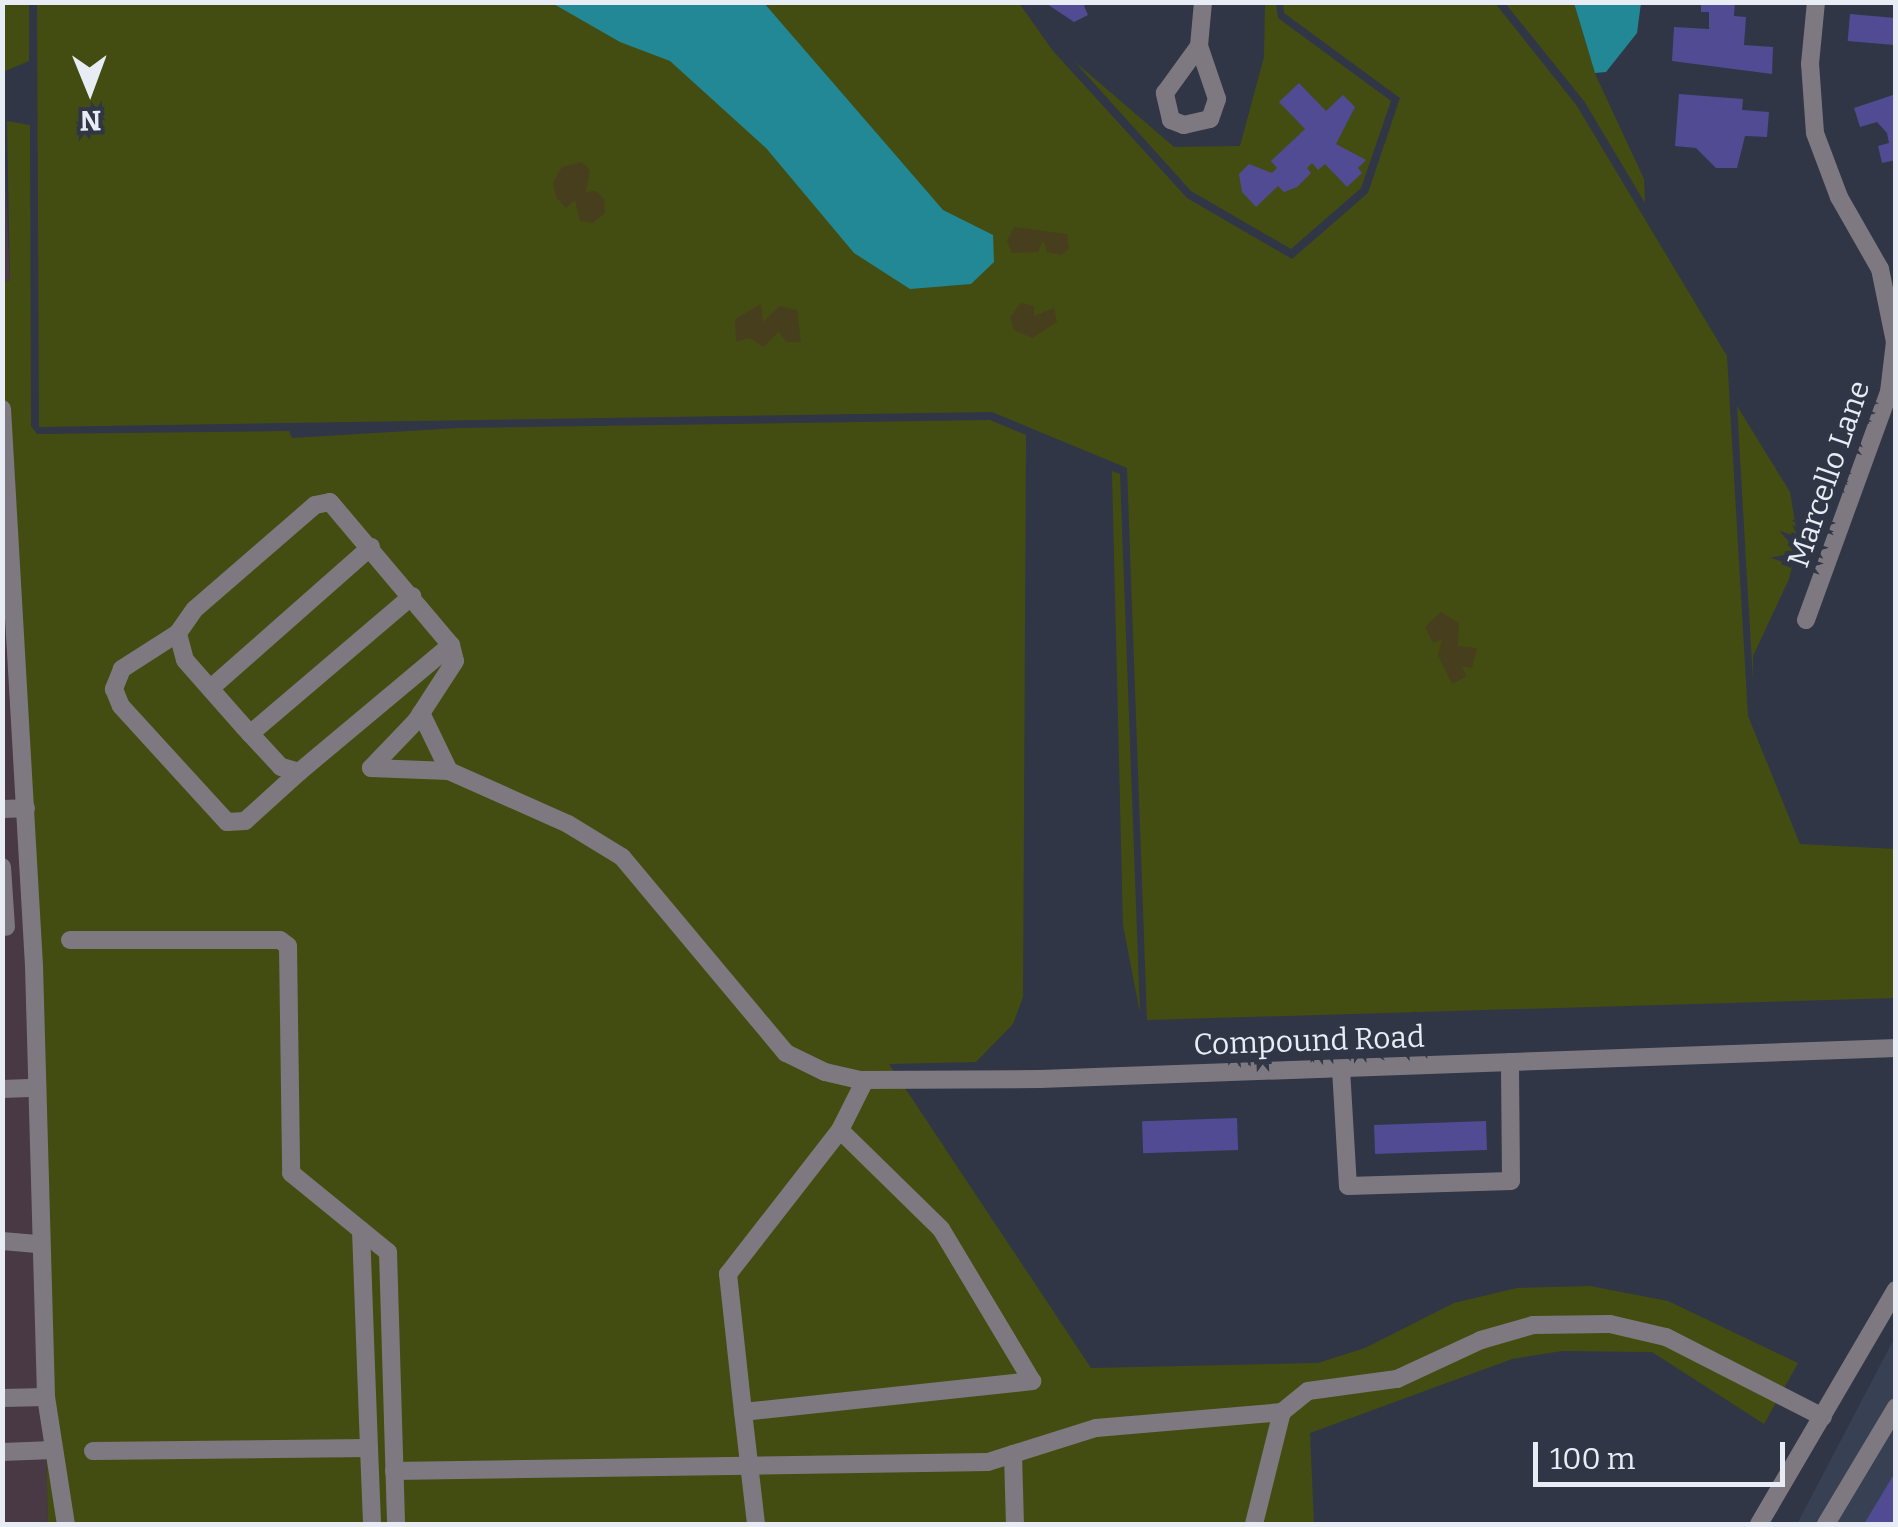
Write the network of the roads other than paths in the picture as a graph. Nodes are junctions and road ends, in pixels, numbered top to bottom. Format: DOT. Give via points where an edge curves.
graph roads {
  1 [pos="1203,2"];
  2 [pos="1816,2"];
  3 [pos="1198,46"];
  4 [pos="2,409"];
  5 [pos="5,494"];
  6 [pos="371,546"];
  7 [pos="412,596"];
  8 [pos="1806,620"];
  9 [pos="178,633"];
  10 [pos="451,645"];
  11 [pos="212,687"];
  12 [pos="422,713"];
  13 [pos="12,729"];
  14 [pos="250,734"];
  15 [pos="450,771"];
  16 [pos="300,772"];
  17 [pos="26,808"];
  18 [pos="2,809"];
  19 [pos="2,866"];
  20 [pos="32,925"];
  21 [pos="4,927"];
  22 [pos="70,940"];
  23 [pos="1896,1048"];
  24 [pos="1510,1062"];
  25 [pos="1341,1068"];
  26 [pos="865,1080"];
  27 [pos="36,1088"];
  28 [pos="2,1089"];
  29 [pos="840,1130"];
  30 [pos="361,1230"];
  31 [pos="2,1241"];
  32 [pos="40,1244"];
  33 [pos="1896,1290"];
  34 [pos="46,1397"];
  35 [pos="2,1398"];
  36 [pos="1896,1408"];
  37 [pos="742,1412"];
  38 [pos="1282,1412"];
  39 [pos="1822,1416"];
  40 [pos="370,1448"];
  41 [pos="53,1450"];
  42 [pos="94,1451"];
  43 [pos="2,1452"];
  44 [pos="1013,1454"];
  45 [pos="753,1466"];
  46 [pos="394,1471"];
  47 [pos="66,1524"];
  48 [pos="372,1524"];
  49 [pos="396,1524"];
  50 [pos="756,1524"];
  51 [pos="1015,1524"];
  52 [pos="1254,1524"];
  53 [pos="1759,1524"];
  54 [pos="1826,1524"];
  1 -- 3 [label="street"];
  2 -- 8 [label="street, Marcello Lane" via="1810,64 1815,133 1839,198 1880,269 1895,342 1890,392"];
  4 -- 5 [label="street"];
  5 -- 13 [label="street"];
  6 -- 7 [label="street"];
  6 -- 9 [label="street" via="330,502 315,506 195,609"];
  6 -- 11 [label="street"];
  7 -- 10 [label="street"];
  7 -- 14 [label="street"];
  9 -- 11 [label="street" via="185,660"];
  9 -- 16 [label="street" via="122,669 114,689 121,706 227,822 245,821"];
  10 -- 12 [label="street" via="455,660"];
  10 -- 16 [label="street"];
  11 -- 14 [label="street"];
  12 -- 15 [label="street"];
  12 -- 15 [label="street" via="372,768"];
  13 -- 17 [label="street"];
  14 -- 16 [label="street" via="281,767"];
  15 -- 26 [label="street, Compound Road" via="568,824 622,857 786,1053 825,1072"];
  17 -- 18 [label="street"];
  17 -- 20 [label="street"];
  19 -- 21 [label="street"];
  20 -- 21 [label="street"];
  20 -- 27 [label="street"];
  22 -- 30 [label="street" via="280,940 288,946 291,1173"];
  23 -- 24 [label="street, Compound Road"];
  24 -- 25 [label="street, Compound Road"];
  24 -- 25 [label="street" via="1512,1181 1348,1186"];
  25 -- 26 [label="street, Compound Road"];
  26 -- 29 [label="street"];
  27 -- 28 [label="street"];
  27 -- 32 [label="street"];
  29 -- 37 [label="street" via="728,1274"];
  29 -- 37 [label="street" via="940,1229 1032,1381"];
  30 -- 40 [label="street"];
  30 -- 46 [label="street" via="388,1252"];
  31 -- 32 [label="street"];
  32 -- 34 [label="street"];
  33 -- 39 [label="street"];
  34 -- 35 [label="street"];
  34 -- 41 [label="street"];
  36 -- 54 [label="street"];
  37 -- 45 [label="street"];
  38 -- 39 [label="street" via="1308,1391 1397,1379 1481,1340 1534,1325 1572,1324 1666,1337"];
  38 -- 44 [label="street" via="1096,1428"];
  38 -- 52 [label="street"];
  39 -- 53 [label="street"];
  40 -- 42 [label="street"];
  40 -- 48 [label="street"];
  41 -- 43 [label="street"];
  41 -- 47 [label="street"];
  44 -- 45 [label="street" via="988,1462"];
  44 -- 51 [label="street"];
  45 -- 46 [label="street"];
  45 -- 50 [label="street"];
  46 -- 49 [label="street"];
}
